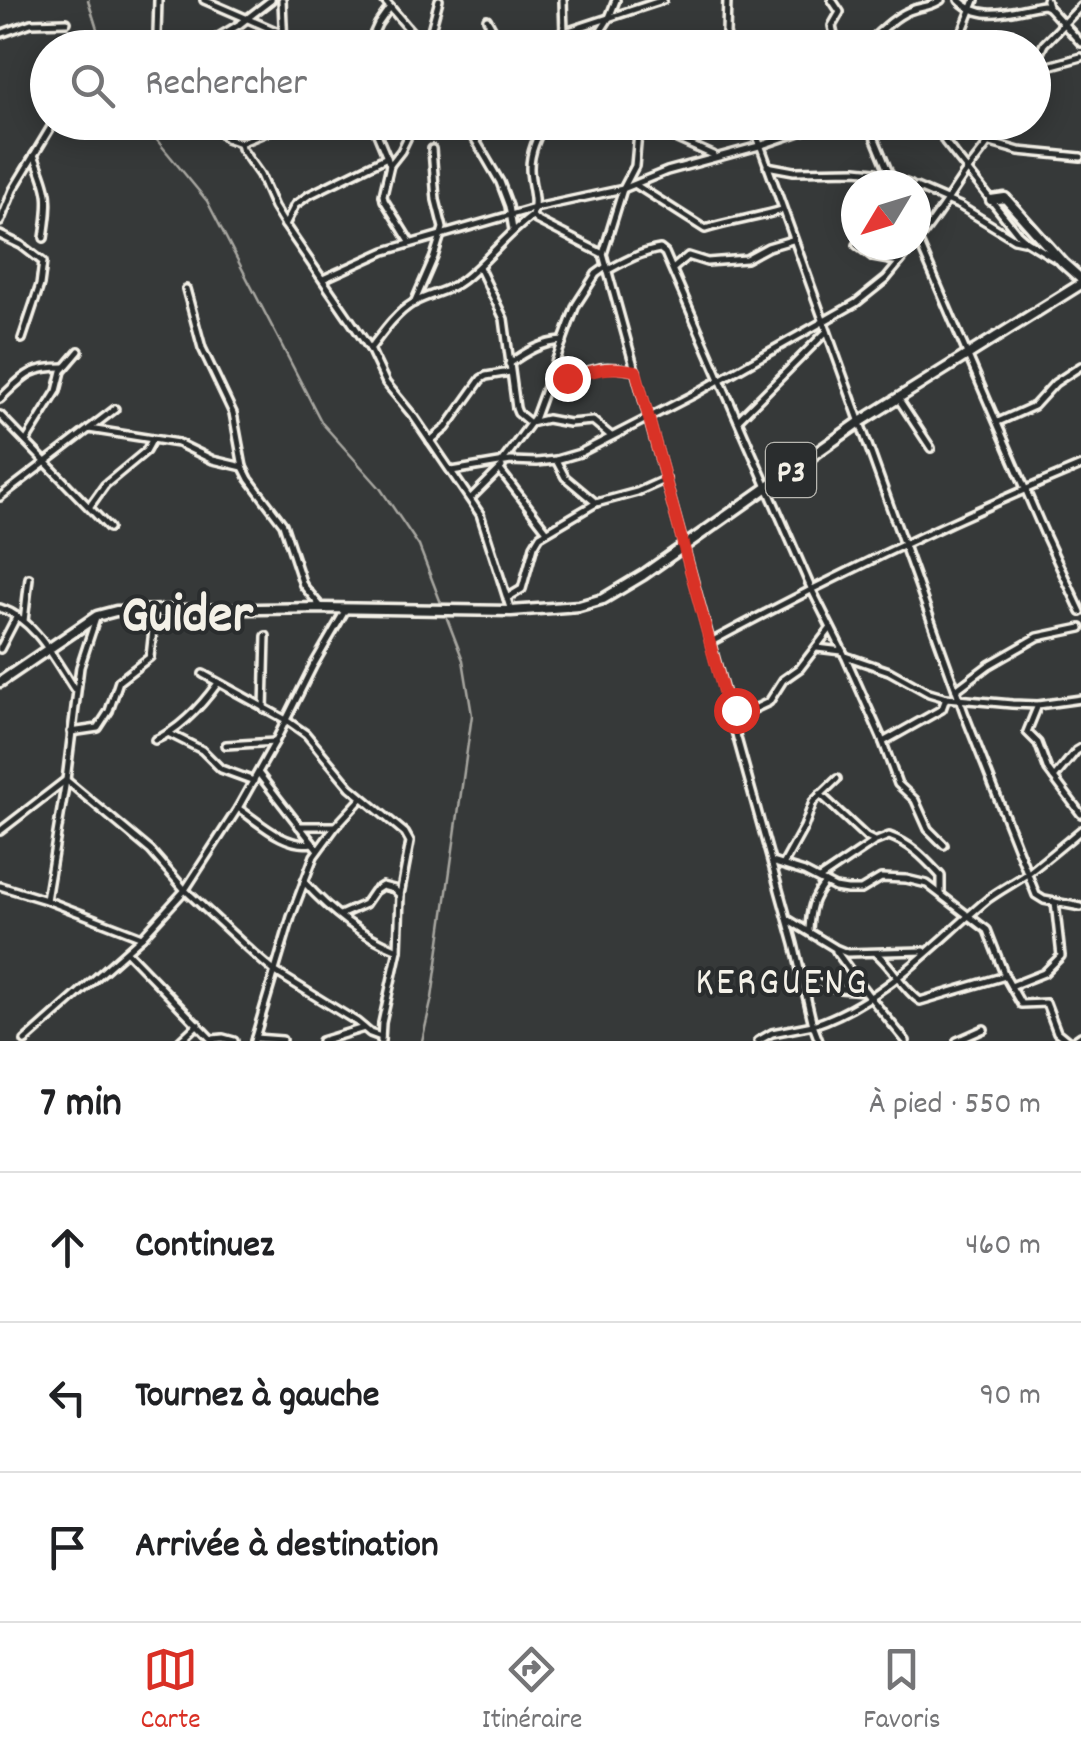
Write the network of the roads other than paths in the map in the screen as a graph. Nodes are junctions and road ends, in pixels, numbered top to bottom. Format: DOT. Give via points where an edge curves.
graph roads {
  1 [pos="158,0"];
  2 [pos="204,0"];
  3 [pos="271,0"];
  4 [pos="282,0"];
  5 [pos="384,0"];
  6 [pos="439,0"];
  7 [pos="564,0"];
  8 [pos="616,0"];
  9 [pos="663,0"];
  10 [pos="727,0"];
  11 [pos="832,0"];
  12 [pos="941,0"];
  13 [pos="958,0"];
  14 [pos="976,0"];
  15 [pos="1034,0"];
  16 [pos="1045,4"];
  17 [pos="1081,6"];
  18 [pos="390,7"];
  19 [pos="970,11"];
  20 [pos="246,18"];
  21 [pos="609,18"];
  22 [pos="487,19"];
  23 [pos="67,22"];
  24 [pos="1063,24"];
  25 [pos="156,30"];
  26 [pos="228,30"];
  27 [pos="273,30"];
  28 [pos="284,30"];
  29 [pos="376,30"];
  30 [pos="410,30"];
  31 [pos="431,30"];
  32 [pos="493,30"];
  33 [pos="564,30"];
  34 [pos="575,30"];
  35 [pos="601,30"];
  36 [pos="728,30"];
  37 [pos="833,30"];
  38 [pos="884,30"];
  39 [pos="963,30"];
  40 [pos="0,34"];
  41 [pos="1051,37"];
  42 [pos="1081,43"];
  43 [pos="1081,57"];
  44 [pos="1051,64"];
  45 [pos="43,140"];
  46 [pos="232,140"];
  47 [pos="247,140"];
  48 [pos="380,140"];
  49 [pos="407,140"];
  50 [pos="476,140"];
  51 [pos="537,140"];
  52 [pos="638,140"];
  53 [pos="680,140"];
  54 [pos="758,140"];
  55 [pos="777,140"];
  56 [pos="876,140"];
  57 [pos="944,140"];
  58 [pos="991,140"];
  59 [pos="240,143"];
  60 [pos="990,143"];
  61 [pos="760,146"];
  62 [pos="432,149"];
  63 [pos="34,156"];
  64 [pos="716,156"];
  65 [pos="387,157"];
  66 [pos="1081,157"];
  67 [pos="390,165"];
  68 [pos="766,166"];
  69 [pos="841,170"];
  70 [pos="888,170"];
  71 [pos="967,171"];
  72 [pos="635,184"];
  73 [pos="623,189"];
  74 [pos="931,193"];
  75 [pos="948,200"];
  76 [pos="991,200"];
  77 [pos="782,210"];
  78 [pos="534,212"];
  79 [pos="509,216"];
  80 [pos="0,222"];
  81 [pos="931,222"];
  82 [pos="285,225"];
  83 [pos="514,230"];
  84 [pos="441,234"];
  85 [pos="0,235"];
  86 [pos="44,238"];
  87 [pos="793,240"];
  88 [pos="1026,241"];
  89 [pos="410,243"];
  90 [pos="602,254"];
  91 [pos="889,260"];
  92 [pos="925,260"];
  93 [pos="900,262"];
  94 [pos="1063,263"];
  95 [pos="479,268"];
  96 [pos="607,268"];
  97 [pos="674,268"];
  98 [pos="323,279"];
  99 [pos="1081,281"];
  100 [pos="186,288"];
  101 [pos="414,302"];
  102 [pos="823,323"];
  103 [pos="826,332"];
  104 [pos="22,339"];
  105 [pos="563,341"];
  106 [pos="370,348"];
  107 [pos="79,351"];
  108 [pos="967,354"];
  109 [pos="1081,366"];
  110 [pos="65,367"];
  111 [pos="510,368"];
  112 [pos="636,371"];
  113 [pos="548,378"];
  114 [pos="720,380"];
  115 [pos="898,398"];
  116 [pos="0,399"];
  117 [pos="115,409"];
  118 [pos="0,415"];
  119 [pos="648,418"];
  120 [pos="738,420"];
  121 [pos="860,422"];
  122 [pos="530,423"];
  123 [pos="997,423"];
  124 [pos="89,430"];
  125 [pos="612,436"];
  126 [pos="152,440"];
  127 [pos="26,441"];
  128 [pos="430,441"];
  129 [pos="931,448"];
  130 [pos="556,460"];
  131 [pos="47,462"];
  132 [pos="503,464"];
  133 [pos="1081,466"];
  134 [pos="242,467"];
  135 [pos="452,470"];
  136 [pos="666,480"];
  137 [pos="768,486"];
  138 [pos="1026,489"];
  139 [pos="0,497"];
  140 [pos="470,498"];
  141 [pos="596,503"];
  142 [pos="90,506"];
  143 [pos="109,528"];
  144 [pos="548,532"];
  145 [pos="904,544"];
  146 [pos="684,547"];
  147 [pos="29,578"];
  148 [pos="810,588"];
  149 [pos="507,598"];
  150 [pos="0,608"];
  151 [pos="322,608"];
  152 [pos="346,609"];
  153 [pos="511,611"];
  154 [pos="155,612"];
  155 [pos="1081,612"];
  156 [pos="17,616"];
  157 [pos="97,616"];
  158 [pos="24,622"];
  159 [pos="830,628"];
  160 [pos="1081,628"];
  161 [pos="266,636"];
  162 [pos="712,642"];
  163 [pos="817,648"];
  164 [pos="0,649"];
  165 [pos="48,650"];
  166 [pos="843,654"];
  167 [pos="202,674"];
  168 [pos="0,682"];
  169 [pos="218,683"];
  170 [pos="956,690"];
  171 [pos="76,692"];
  172 [pos="946,698"];
  173 [pos="960,699"];
  174 [pos="1081,699"];
  175 [pos="1038,704"];
  176 [pos="264,709"];
  177 [pos="728,710"];
  178 [pos="286,720"];
  179 [pos="71,732"];
  180 [pos="168,733"];
  181 [pos="155,740"];
  182 [pos="275,742"];
  183 [pos="882,742"];
  184 [pos="226,745"];
  185 [pos="1081,748"];
  186 [pos="258,773"];
  187 [pos="1054,778"];
  188 [pos="837,779"];
  189 [pos="66,780"];
  190 [pos="254,780"];
  191 [pos="820,794"];
  192 [pos="362,798"];
  193 [pos="238,808"];
  194 [pos="1081,814"];
  195 [pos="299,826"];
  196 [pos="336,826"];
  197 [pos="1081,830"];
  198 [pos="0,831"];
  199 [pos="874,842"];
  200 [pos="312,843"];
  201 [pos="944,846"];
  202 [pos="318,850"];
  203 [pos="772,862"];
  204 [pos="783,865"];
  205 [pos="1028,873"];
  206 [pos="822,881"];
  207 [pos="304,882"];
  208 [pos="0,886"];
  209 [pos="185,890"];
  210 [pos="942,893"];
  211 [pos="400,895"];
  212 [pos="46,900"];
  213 [pos="1055,902"];
  214 [pos="1081,907"];
  215 [pos="340,916"];
  216 [pos="970,916"];
  217 [pos="788,919"];
  218 [pos="808,931"];
  219 [pos="142,937"];
  220 [pos="835,948"];
  221 [pos="398,950"];
  222 [pos="926,951"];
  223 [pos="128,952"];
  224 [pos="876,952"];
  225 [pos="274,970"];
  226 [pos="899,976"];
  227 [pos="1004,976"];
  228 [pos="802,979"];
  229 [pos="1011,986"];
  230 [pos="867,994"];
  231 [pos="198,1024"];
  232 [pos="814,1024"];
  233 [pos="364,1028"];
  234 [pos="984,1028"];
  235 [pos="1081,1036"];
  236 [pos="254,1039"];
  237 [pos="381,1039"];
  238 [pos="212,1040"];
  239 [pos="282,1040"];
  240 [pos="26,1041"];
  241 [pos="180,1041"];
  242 [pos="234,1041"];
  243 [pos="321,1041"];
  244 [pos="758,1041"];
  245 [pos="819,1041"];
  246 [pos="906,1041"];
  247 [pos="956,1041"];
  248 [pos="1071,1041"];
  1 -- 25 [label="street"];
  2 -- 20 [label="street"];
  3 -- 20 [label="street"];
  4 -- 28 [label="street"];
  5 -- 18 [label="street"];
  6 -- 31 [label="street"];
  7 -- 33 [label="street"];
  8 -- 21 [label="street"];
  9 -- 21 [label="street"];
  10 -- 36 [label="street"];
  11 -- 37 [label="street" via="840,12"];
  12 -- 38 [label="street" via="903,14"];
  13 -- 19 [label="street"];
  14 -- 19 [label="street"];
  15 -- 16 [label="street"];
  16 -- 19 [label="street"];
  16 -- 24 [label="street"];
  17 -- 24 [label="street"];
  18 -- 29 [label="street"];
  18 -- 30 [label="street"];
  19 -- 39 [label="street"];
  20 -- 26 [label="street"];
  20 -- 27 [label="street"];
  21 -- 34 [label="street"];
  21 -- 35 [label="street"];
  22 -- 32 [label="street"];
  23 -- 40 [label="street" via="31,23"];
  24 -- 41 [label="street"];
  24 -- 42 [label="street"];
  43 -- 44 [label="street"];
  45 -- 63 [label="street"];
  46 -- 59 [label="street"];
  47 -- 59 [label="street"];
  48 -- 65 [label="street"];
  49 -- 67 [label="street"];
  50 -- 79 [label="street" via="500,182"];
  51 -- 78 [label="street" via="530,171"];
  52 -- 73 [label="street"];
  53 -- 64 [label="street"];
  54 -- 61 [label="street"];
  55 -- 61 [label="street"];
  56 -- 70 [label="street"];
  57 -- 71 [label="street"];
  58 -- 60 [label="street"];
  59 -- 82 [label="street"];
  60 -- 66 [label="street"];
  60 -- 71 [label="street"];
  61 -- 64 [label="street"];
  61 -- 68 [label="street"];
  62 -- 84 [label="street"];
  63 -- 80 [label="street"];
  63 -- 86 [label="street" via="47,184"];
  64 -- 72 [label="street"];
  65 -- 67 [label="street"];
  65 -- 82 [label="street" via="308,195"];
  67 -- 89 [label="street" via="382,194"];
  68 -- 69 [label="street"];
  68 -- 77 [label="street"];
  71 -- 75 [label="street"];
  71 -- 76 [label="street"];
  72 -- 73 [label="street"];
  72 -- 77 [label="street" via="705,229"];
  73 -- 78 [label="street"];
  73 -- 90 [label="street"];
  74 -- 75 [label="street"];
  75 -- 81 [label="street"];
  75 -- 88 [label="street"];
  76 -- 88 [label="street"];
  76 -- 94 [label="main road" via="1005,198"];
  77 -- 87 [label="street"];
  78 -- 79 [label="street"];
  78 -- 83 [label="street"];
  78 -- 90 [label="street" via="536,220"];
  79 -- 83 [label="street"];
  79 -- 84 [label="street"];
  82 -- 98 [label="street"];
  83 -- 95 [label="street"];
  84 -- 89 [label="street"];
  84 -- 101 [label="street"];
  85 -- 104 [label="street" via="42,262"];
  87 -- 97 [label="street" via="746,258 707,262 691,256"];
  87 -- 102 [label="street"];
  88 -- 94 [label="street"];
  89 -- 98 [label="street"];
  90 -- 96 [label="street"];
  91 -- 93 [label="street"];
  92 -- 108 [label="street"];
  93 -- 102 [label="street" via="865,297"];
  94 -- 99 [label="main road"];
  95 -- 101 [label="street"];
  95 -- 111 [label="street" via="504,319"];
  96 -- 97 [label="street" via="660,249"];
  96 -- 105 [label="street" via="584,291"];
  96 -- 112 [label="street"];
  97 -- 114 [label="street"];
  98 -- 106 [label="street"];
  99 -- 108 [label="main road, P3"];
  100 -- 134 [label="street" via="202,348 233,413"];
  101 -- 106 [label="street"];
  102 -- 103 [label="street"];
  102 -- 114 [label="street"];
  103 -- 120 [label="street"];
  103 -- 121 [label="street"];
  105 -- 111 [label="street" via="528,350"];
  105 -- 113 [label="street"];
  106 -- 128 [label="street" via="386,383"];
  107 -- 110 [label="street"];
  108 -- 115 [label="main road, P3"];
  108 -- 123 [label="street"];
  109 -- 123 [label="street" via="1034,406"];
  110 -- 116 [label="street" via="37,368"];
  110 -- 127 [label="street"];
  111 -- 122 [label="street" via="518,414"];
  111 -- 128 [label="street" via="481,379"];
  112 -- 113 [label="street" via="602,368"];
  112 -- 119 [label="street"];
  113 -- 122 [label="street"];
  114 -- 119 [label="street"];
  114 -- 120 [label="street"];
  115 -- 121 [label="main road, P3"];
  115 -- 129 [label="street"];
  117 -- 124 [label="street"];
  118 -- 127 [label="street"];
  119 -- 125 [label="street"];
  119 -- 136 [label="street"];
  120 -- 137 [label="street"];
  121 -- 137 [label="main road, P3"];
  121 -- 145 [label="street"];
  122 -- 125 [label="street" via="593,421"];
  122 -- 132 [label="street"];
  123 -- 138 [label="street"];
  124 -- 126 [label="street"];
  124 -- 131 [label="street"];
  125 -- 130 [label="street"];
  126 -- 134 [label="street"];
  126 -- 142 [label="street"];
  127 -- 131 [label="street"];
  128 -- 135 [label="street"];
  130 -- 132 [label="street"];
  130 -- 141 [label="street"];
  131 -- 139 [label="street"];
  131 -- 142 [label="street"];
  132 -- 135 [label="street"];
  132 -- 140 [label="street"];
  132 -- 144 [label="street"];
  133 -- 138 [label="street"];
  134 -- 151 [label="street" via="283,524 303,585"];
  135 -- 140 [label="street"];
  136 -- 141 [label="street"];
  136 -- 146 [label="street"];
  137 -- 146 [label="main road, P3"];
  137 -- 148 [label="street"];
  138 -- 145 [label="street"];
  138 -- 155 [label="street"];
  140 -- 149 [label="street"];
  141 -- 144 [label="street"];
  142 -- 143 [label="street"];
  144 -- 149 [label="street" via="538,539 522,590"];
  145 -- 148 [label="street"];
  145 -- 170 [label="street"];
  146 -- 153 [label="main road, P3" via="603,599"];
  146 -- 162 [label="street"];
  147 -- 158 [label="street"];
  148 -- 159 [label="street"];
  148 -- 162 [label="street"];
  149 -- 153 [label="street"];
  150 -- 156 [label="street"];
  151 -- 152 [label="main road"];
  151 -- 154 [label="main road"];
  152 -- 153 [label="main road, P3"];
  152 -- 178 [label="street"];
  154 -- 157 [label="main road"];
  154 -- 179 [label="street" via="150,657 118,682 98,728"];
  156 -- 158 [label="street"];
  156 -- 164 [label="street"];
  157 -- 165 [label="main road"];
  157 -- 171 [label="street"];
  158 -- 165 [label="street"];
  159 -- 163 [label="street"];
  159 -- 166 [label="street"];
  160 -- 170 [label="street" via="1038,637"];
  161 -- 176 [label="street"];
  162 -- 177 [label="street"];
  163 -- 166 [label="street"];
  163 -- 177 [label="street" via="769,702"];
  165 -- 168 [label="main road"];
  165 -- 171 [label="street"];
  166 -- 172 [label="street"];
  166 -- 183 [label="street"];
  167 -- 169 [label="street"];
  169 -- 176 [label="street"];
  169 -- 180 [label="street"];
  170 -- 173 [label="street"];
  171 -- 179 [label="street"];
  172 -- 173 [label="street"];
  172 -- 183 [label="street" via="942,710"];
  173 -- 175 [label="street"];
  173 -- 205 [label="street"];
  174 -- 175 [label="street"];
  175 -- 187 [label="street" via="1027,732"];
  176 -- 178 [label="street"];
  177 -- 203 [label="street"];
  178 -- 182 [label="street"];
  178 -- 192 [label="street"];
  179 -- 189 [label="street"];
  180 -- 181 [label="street"];
  180 -- 190 [label="street" via="202,750 221,769"];
  182 -- 184 [label="street"];
  182 -- 186 [label="street"];
  183 -- 201 [label="street" via="898,784"];
  185 -- 187 [label="street"];
  186 -- 190 [label="street"];
  186 -- 195 [label="street"];
  187 -- 194 [label="street"];
  188 -- 191 [label="street"];
  189 -- 198 [label="street"];
  189 -- 209 [label="street" via="151,851"];
  189 -- 212 [label="street"];
  190 -- 193 [label="street"];
  191 -- 199 [label="street"];
  191 -- 204 [label="street"];
  192 -- 196 [label="street"];
  192 -- 211 [label="street" via="410,842"];
  193 -- 200 [label="street" via="278,836"];
  193 -- 209 [label="street"];
  195 -- 196 [label="street"];
  195 -- 200 [label="street"];
  196 -- 202 [label="street"];
  197 -- 205 [label="street"];
  199 -- 206 [label="street"];
  199 -- 210 [label="street" via="889,836 917,850 941,876"];
  200 -- 202 [label="street"];
  202 -- 207 [label="street"];
  203 -- 204 [label="street"];
  203 -- 217 [label="street"];
  204 -- 206 [label="street"];
  205 -- 213 [label="street" via="1037,898"];
  205 -- 216 [label="street"];
  206 -- 210 [label="street" via="856,890 881,878 906,879"];
  206 -- 218 [label="street"];
  207 -- 215 [label="street"];
  207 -- 225 [label="street"];
  208 -- 212 [label="street"];
  209 -- 219 [label="street"];
  209 -- 225 [label="street"];
  210 -- 216 [label="street"];
  211 -- 215 [label="street" via="380,886 365,904"];
  211 -- 221 [label="street"];
  212 -- 219 [label="street"];
  213 -- 214 [label="street"];
  213 -- 229 [label="street" via="1061,956 1044,973"];
  215 -- 221 [label="street"];
  216 -- 222 [label="street"];
  216 -- 227 [label="street" via="987,930"];
  217 -- 218 [label="street"];
  217 -- 228 [label="street"];
  218 -- 220 [label="street"];
  219 -- 223 [label="street"];
  220 -- 224 [label="street"];
  220 -- 230 [label="street"];
  221 -- 237 [label="street"];
  222 -- 224 [label="street"];
  222 -- 226 [label="street"];
  223 -- 231 [label="street"];
  223 -- 240 [label="street"];
  224 -- 226 [label="street"];
  225 -- 233 [label="street"];
  225 -- 236 [label="street"];
  226 -- 227 [label="street" via="920,1001"];
  226 -- 230 [label="street"];
  227 -- 229 [label="street"];
  228 -- 230 [label="street"];
  228 -- 232 [label="street"];
  229 -- 248 [label="street" via="1023,1006 1047,1005 1057,1032"];
  230 -- 232 [label="street"];
  230 -- 246 [label="street"];
  231 -- 238 [label="street"];
  231 -- 241 [label="street"];
  232 -- 244 [label="street"];
  232 -- 245 [label="street"];
  233 -- 237 [label="street"];
  233 -- 243 [label="street"];
  234 -- 247 [label="street"];
  235 -- 248 [label="street"];
  236 -- 239 [label="street"];
  238 -- 242 [label="street"];
}
